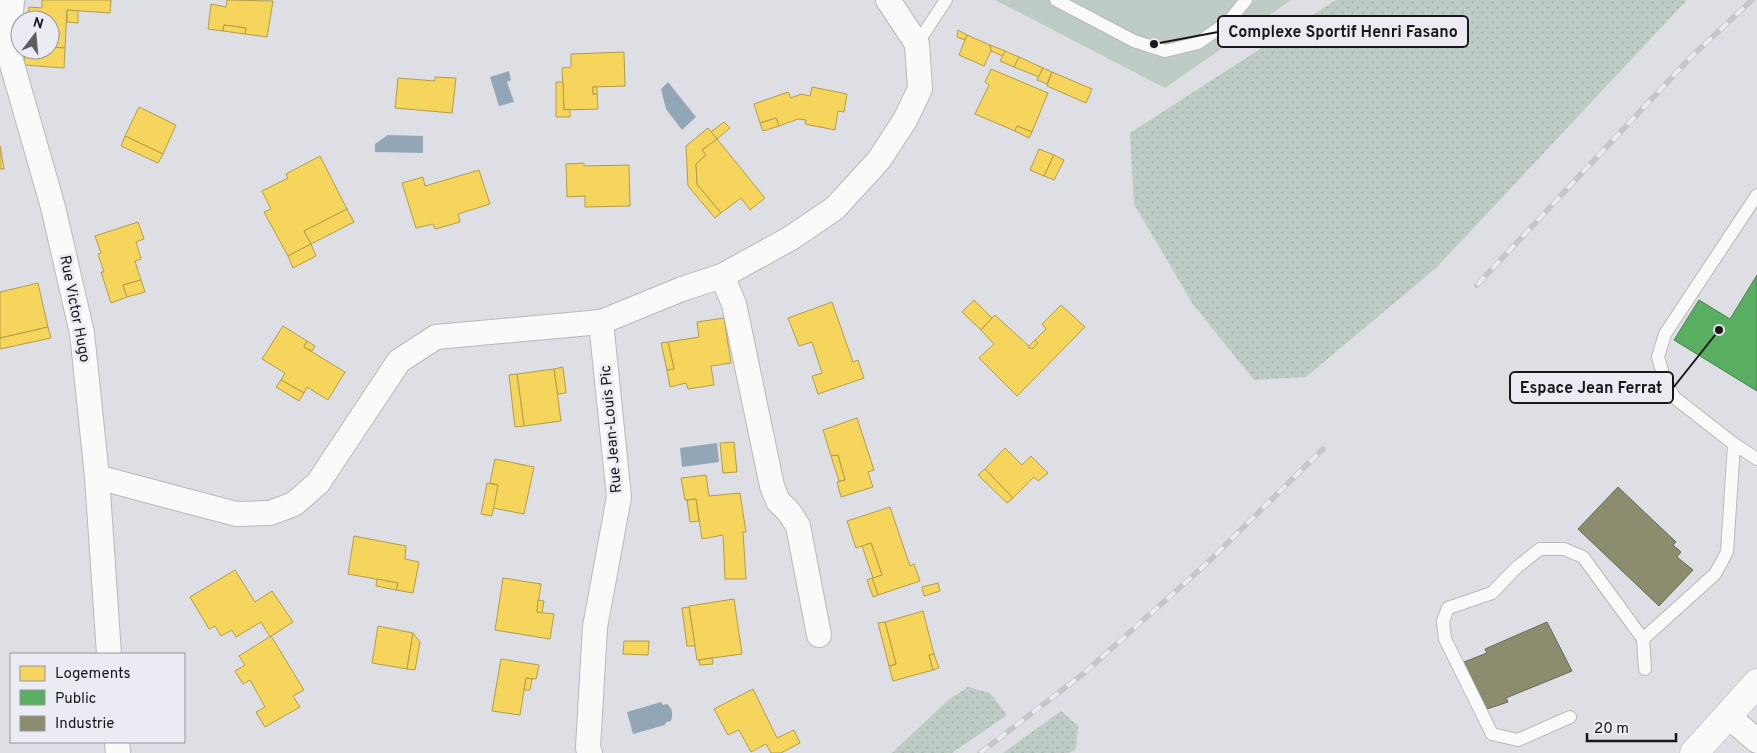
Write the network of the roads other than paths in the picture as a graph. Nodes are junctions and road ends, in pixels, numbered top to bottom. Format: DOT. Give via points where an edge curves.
graph roads {
  1 [pos="12,0"];
  2 [pos="888,0"];
  3 [pos="946,0"];
  4 [pos="1056,0"];
  5 [pos="1246,0"];
  6 [pos="917,44"];
  7 [pos="1757,194"];
  8 [pos="722,276"];
  9 [pos="601,322"];
  10 [pos="1734,444"];
  11 [pos="1757,459"];
  12 [pos="98,477"];
  13 [pos="819,635"];
  14 [pos="1643,639"];
  15 [pos="109,653"];
  16 [pos="1645,669"];
  17 [pos="1757,683"];
  18 [pos="1728,716"];
  19 [pos="1570,717"];
  20 [pos="1757,741"];
  21 [pos="590,753"];
  22 [pos="1694,753"];
  1 -- 12 [label="street, Rue Victor Hugo" via="8,50 53,207 82,333"];
  2 -- 6 [label="street"];
  3 -- 6 [label="lane"];
  4 -- 5 [label="lane" via="1134,40 1165,51 1198,43 1229,21"];
  6 -- 8 [label="street" via="920,89 905,120 879,160 835,208 791,238"];
  7 -- 10 [label="lane" via="1665,334 1658,357 1665,381 1675,398"];
  8 -- 9 [label="street"];
  8 -- 13 [label="street" via="734,304 772,486 778,501 798,526"];
  9 -- 12 [label="street" via="436,337 399,361 318,483 294,504 270,513 236,514"];
  9 -- 21 [label="street, Rue Jean-Louis Pic" via="619,497 595,627"];
  10 -- 11 [label="lane"];
  10 -- 14 [label="lane" via="1727,552 1715,574"];
  12 -- 15 [label="street, Rue Victor Hugo"];
  14 -- 16 [label="lane"];
  14 -- 19 [label="lane" via="1583,557 1564,549 1540,549 1492,593 1448,608 1443,621 1445,639 1492,734 1518,740"];
  17 -- 18 [label="main road"];
  18 -- 20 [label="street"];
  18 -- 22 [label="main road"];
}
